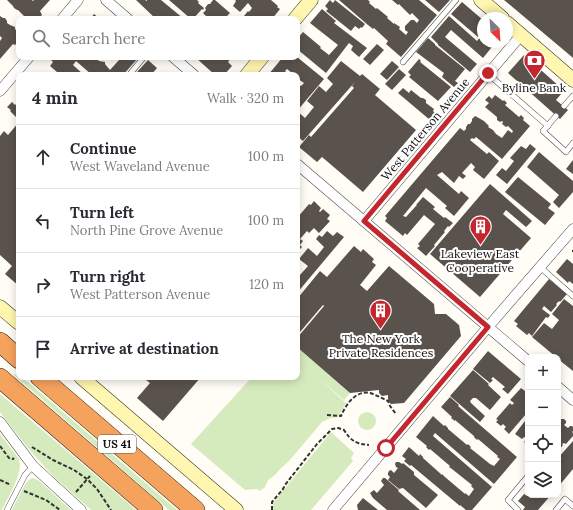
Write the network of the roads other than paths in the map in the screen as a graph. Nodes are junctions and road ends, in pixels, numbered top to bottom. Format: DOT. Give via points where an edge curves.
graph roads {
  1 [pos="78,0"];
  2 [pos="106,0"];
  3 [pos="311,0"];
  4 [pos="456,0"];
  5 [pos="481,0"];
  6 [pos="495,12"];
  7 [pos="65,16"];
  8 [pos="125,16"];
  9 [pos="298,16"];
  10 [pos="513,28"];
  11 [pos="521,35"];
  12 [pos="26,60"];
  13 [pos="142,60"];
  14 [pos="176,60"];
  15 [pos="260,60"];
  16 [pos="403,62"];
  17 [pos="16,72"];
  18 [pos="16,72"];
  19 [pos="132,72"];
  20 [pos="190,72"];
  21 [pos="250,72"];
  22 [pos="488,73"];
  23 [pos="573,80"];
  24 [pos="0,91"];
  25 [pos="573,96"];
  26 [pos="564,106"];
  27 [pos="556,116"];
  28 [pos="548,126"];
  29 [pos="573,143"];
  30 [pos="300,167"];
  31 [pos="364,221"];
  32 [pos="573,229"];
  33 [pos="540,267"];
  34 [pos="573,296"];
  35 [pos="0,307"];
  36 [pos="16,320"];
  37 [pos="488,327"];
  38 [pos="0,342"];
  39 [pos="16,356"];
  40 [pos="525,359"];
  41 [pos="0,378"];
  42 [pos="43,380"];
  43 [pos="84,380"];
  44 [pos="561,390"];
  45 [pos="573,400"];
  46 [pos="0,422"];
  47 [pos="33,466"];
  48 [pos="525,480"];
  49 [pos="573,506"];
  50 [pos="7,510"];
  51 [pos="81,510"];
  52 [pos="153,510"];
  53 [pos="195,510"];
  54 [pos="236,510"];
  55 [pos="333,510"];
  56 [pos="518,510"];
  57 [pos="556,510"];
  1 -- 7 [label="street"];
  2 -- 8 [label="street"];
  3 -- 9 [label="main road"];
  4 -- 16 [label="lane"];
  5 -- 6 [label="main road"];
  10 -- 11 [label="main road"];
  11 -- 22 [label="street, West Patterson Avenue"];
  11 -- 23 [label="main road"];
  12 -- 18 [label="street"];
  13 -- 19 [label="lane"];
  14 -- 20 [label="street"];
  15 -- 21 [label="main road"];
  17 -- 24 [label="street"];
  22 -- 28 [label="lane"];
  22 -- 31 [label="street, West Patterson Avenue"];
  25 -- 26 [label="lane"];
  27 -- 28 [label="lane"];
  28 -- 29 [label="lane" via="543,131 566,152"];
  30 -- 31 [label="street"];
  31 -- 37 [label="street"];
  32 -- 33 [label="street"];
  33 -- 34 [label="lane"];
  33 -- 37 [label="street"];
  35 -- 36 [label="main road"];
  37 -- 40 [label="street"];
  37 -- 55 [label="street"];
  38 -- 39 [label="highway"];
  41 -- 52 [label="highway, US 41"];
  42 -- 53 [label="highway, US 41"];
  43 -- 54 [label="main road"];
  44 -- 45 [label="street"];
  46 -- 47 [label="street"];
  47 -- 50 [label="lane" via="25,474"];
  47 -- 51 [label="street"];
  48 -- 56 [label="lane" via="508,500"];
  49 -- 57 [label="lane" via="565,499"];
}
